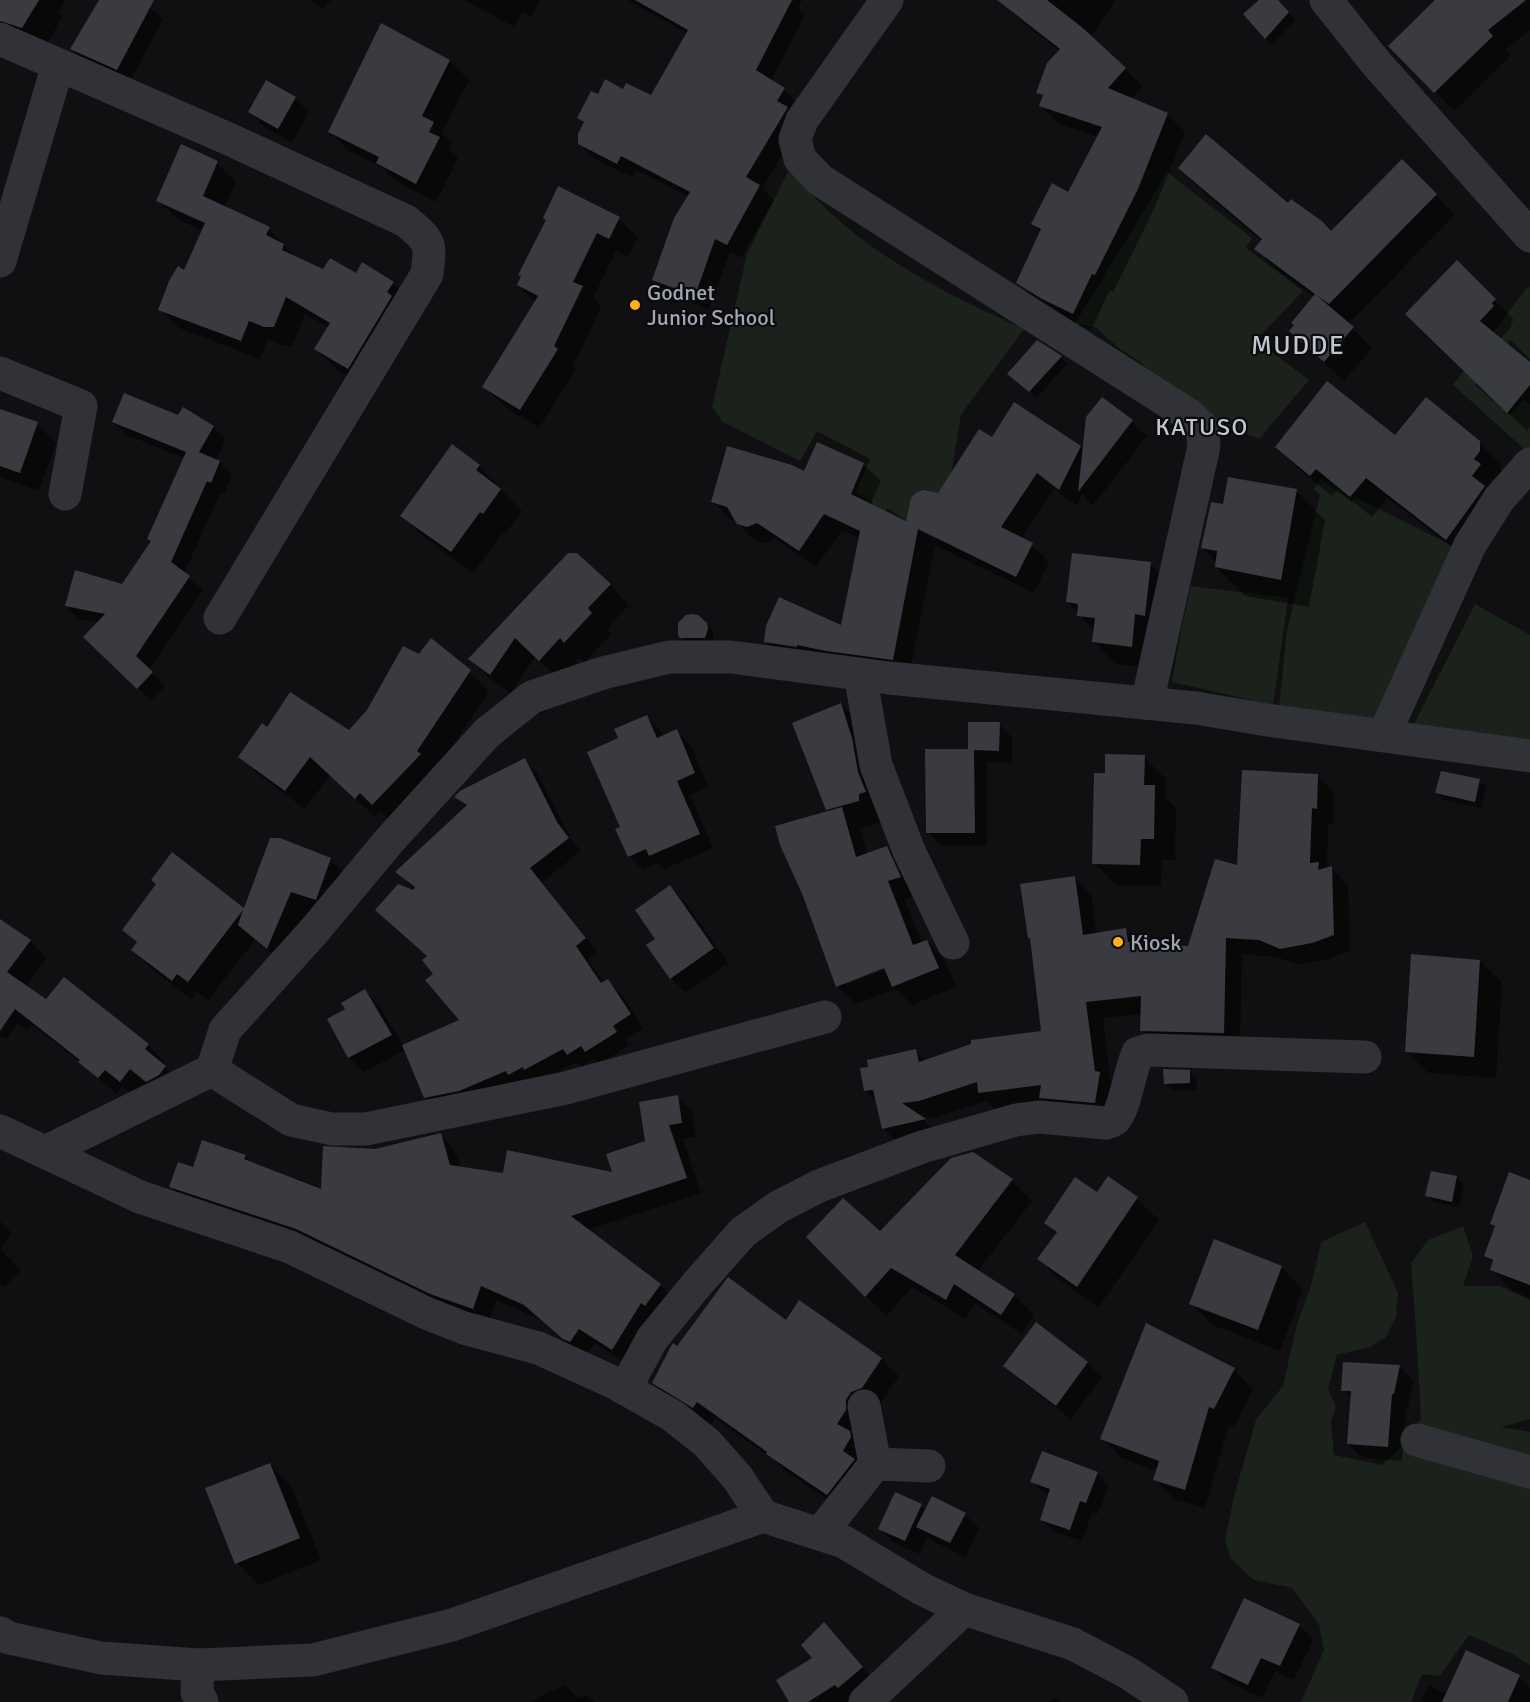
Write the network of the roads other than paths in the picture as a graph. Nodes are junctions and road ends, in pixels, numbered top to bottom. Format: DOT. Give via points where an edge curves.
graph roads {
  1 [pos="887,0"];
  2 [pos="1326,0"];
  3 [pos="0,39"];
  4 [pos="58,65"];
  5 [pos="1530,236"];
  6 [pos="0,261"];
  7 [pos="0,374"];
  8 [pos="1530,464"];
  9 [pos="65,494"];
  10 [pos="220,618"];
  11 [pos="860,674"];
  12 [pos="1147,703"];
  13 [pos="1384,735"];
  14 [pos="1530,756"];
  15 [pos="953,943"];
  16 [pos="825,1017"];
  17 [pos="1365,1057"];
  18 [pos="212,1070"];
  19 [pos="0,1131"];
  20 [pos="45,1152"];
  21 [pos="625,1389"];
  22 [pos="864,1406"];
  23 [pos="1417,1440"];
  24 [pos="874,1464"];
  25 [pos="929,1466"];
  26 [pos="1530,1472"];
  27 [pos="763,1516"];
  28 [pos="820,1534"];
  29 [pos="964,1608"];
  30 [pos="0,1633"];
  31 [pos="198,1665"];
  32 [pos="202,1702"];
  33 [pos="865,1702"];
  34 [pos="1172,1702"];
  1 -- 12 [label="street" via="802,120 795,139 800,159 820,180 1189,415 1202,428 1204,446"];
  2 -- 5 [label="street" via="1376,63"];
  3 -- 4 [label="street"];
  4 -- 6 [label="street"];
  4 -- 10 [label="street" via="406,221 422,235 430,249 427,274"];
  7 -- 9 [label="street" via="81,406"];
  8 -- 13 [label="street" via="1499,499 1470,545"];
  11 -- 12 [label="street"];
  11 -- 15 [label="street" via="876,765 909,851"];
  11 -- 18 [label="street" via="731,657 669,657 603,673 532,697 487,733 225,1030"];
  12 -- 13 [label="street"];
  13 -- 14 [label="street"];
  16 -- 18 [label="street" via="566,1088 366,1130 332,1129 291,1120"];
  17 -- 21 [label="street" via="1149,1050 1138,1053 1133,1062 1114,1120 1016,1120 922,1147 819,1186 742,1232 652,1339"];
  18 -- 20 [label="street"];
  19 -- 20 [label="street"];
  20 -- 21 [label="street" via="140,1197 290,1247 426,1312 464,1328 538,1348"];
  21 -- 27 [label="street" via="673,1416 707,1443 737,1477"];
  22 -- 24 [label="street"];
  23 -- 26 [label="street"];
  24 -- 25 [label="street"];
  24 -- 28 [label="street"];
  27 -- 28 [label="street"];
  27 -- 31 [label="street" via="452,1626 313,1660"];
  28 -- 29 [label="street" via="844,1542 922,1590"];
  29 -- 33 [label="street"];
  29 -- 34 [label="street" via="1073,1644 1128,1672"];
  30 -- 31 [label="street" via="101,1658"];
  31 -- 32 [label="street" via="197,1692"];
}
